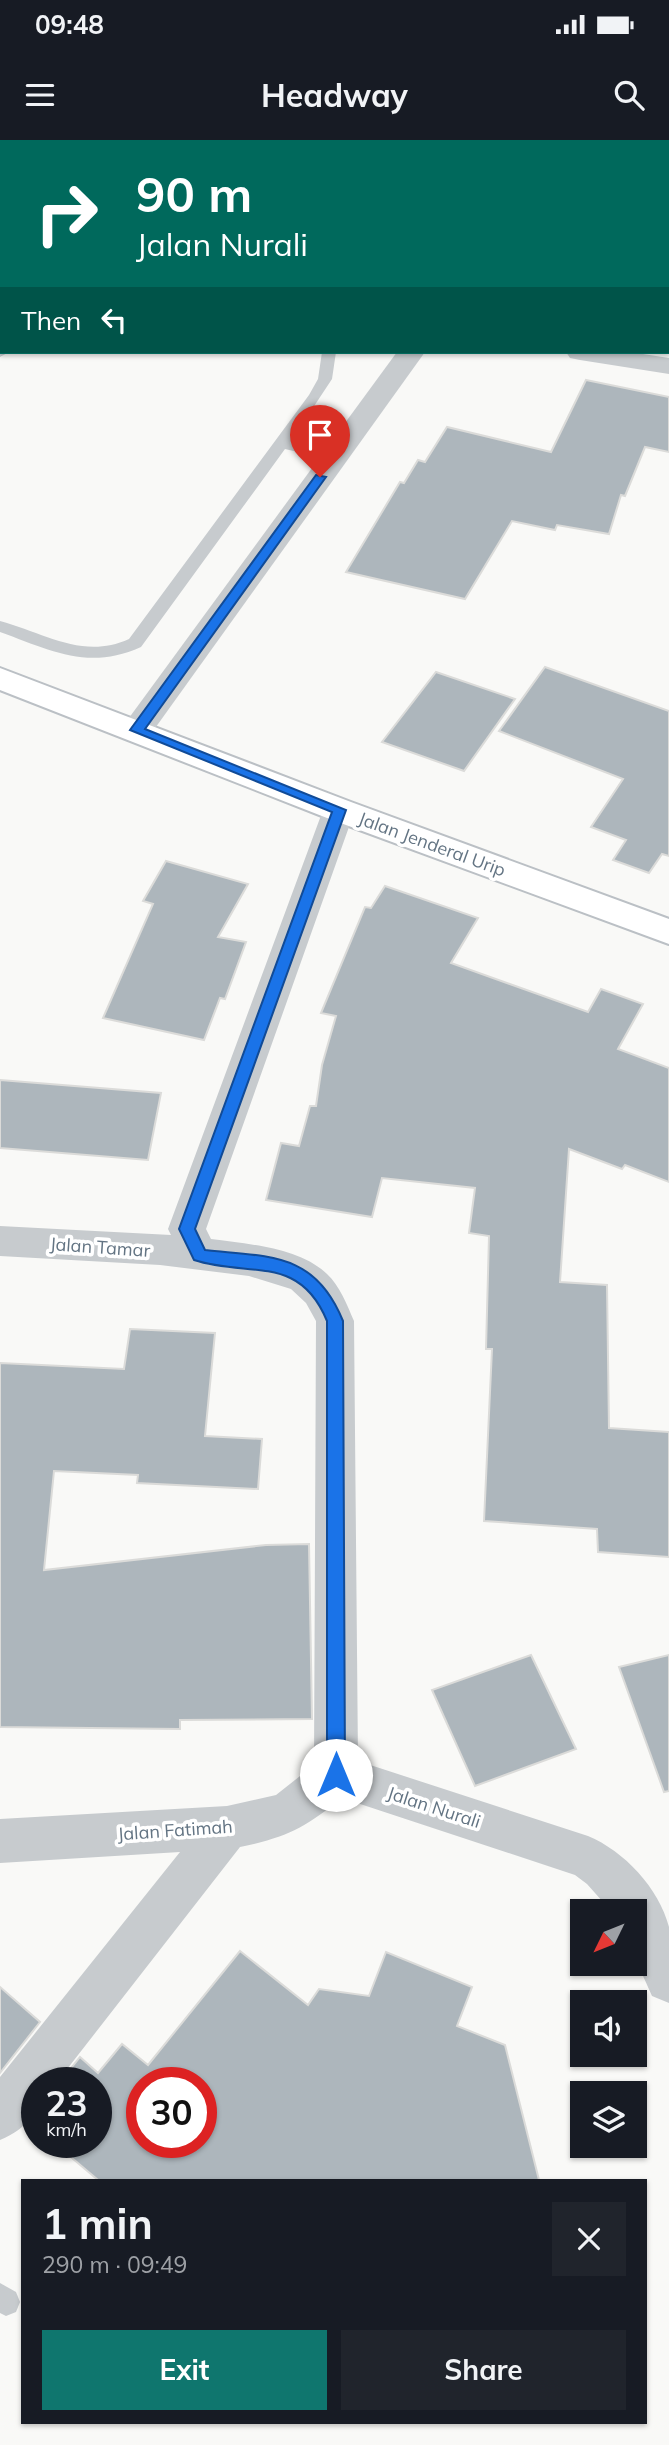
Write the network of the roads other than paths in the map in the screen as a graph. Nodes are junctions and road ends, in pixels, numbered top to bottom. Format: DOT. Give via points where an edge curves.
graph roads {
  1 [pos="329,354"];
  2 [pos="410,354"];
  3 [pos="593,354"];
  4 [pos="669,366"];
  5 [pos="281,443"];
  6 [pos="336,456"];
  7 [pos="0,626"];
  8 [pos="0,678"];
  9 [pos="137,730"];
  10 [pos="340,810"];
  11 [pos="669,932"];
  12 [pos="0,1241"];
  13 [pos="200,1255"];
  14 [pos="336,1775"];
  15 [pos="227,1828"];
  16 [pos="0,1841"];
  17 [pos="669,1980"];
  18 [pos="0,2116"];
  1 -- 5 [label="lane" via="325,379"];
  2 -- 6 [label="street"];
  3 -- 4 [label="street"];
  5 -- 6 [label="lane"];
  5 -- 7 [label="lane" via="135,643 104,656 82,654"];
  6 -- 9 [label="street"];
  8 -- 9 [label="street, Jalan Jenderal Urip"];
  9 -- 10 [label="street, Jalan Jenderal Urip"];
  10 -- 11 [label="street, Jalan Jenderal Urip"];
  10 -- 13 [label="street" via="187,1229"];
  12 -- 13 [label="street, Jalan Tamar"];
  13 -- 14 [label="street" via="279,1265 305,1278 326,1299 335,1321"];
  14 -- 15 [label="street, Jalan Fatimah" via="291,1811"];
  14 -- 17 [label="street, Jalan Nurali" via="588,1858 609,1870 624,1887"];
  15 -- 16 [label="street, Jalan Fatimah"];
  15 -- 18 [label="street"];
}
